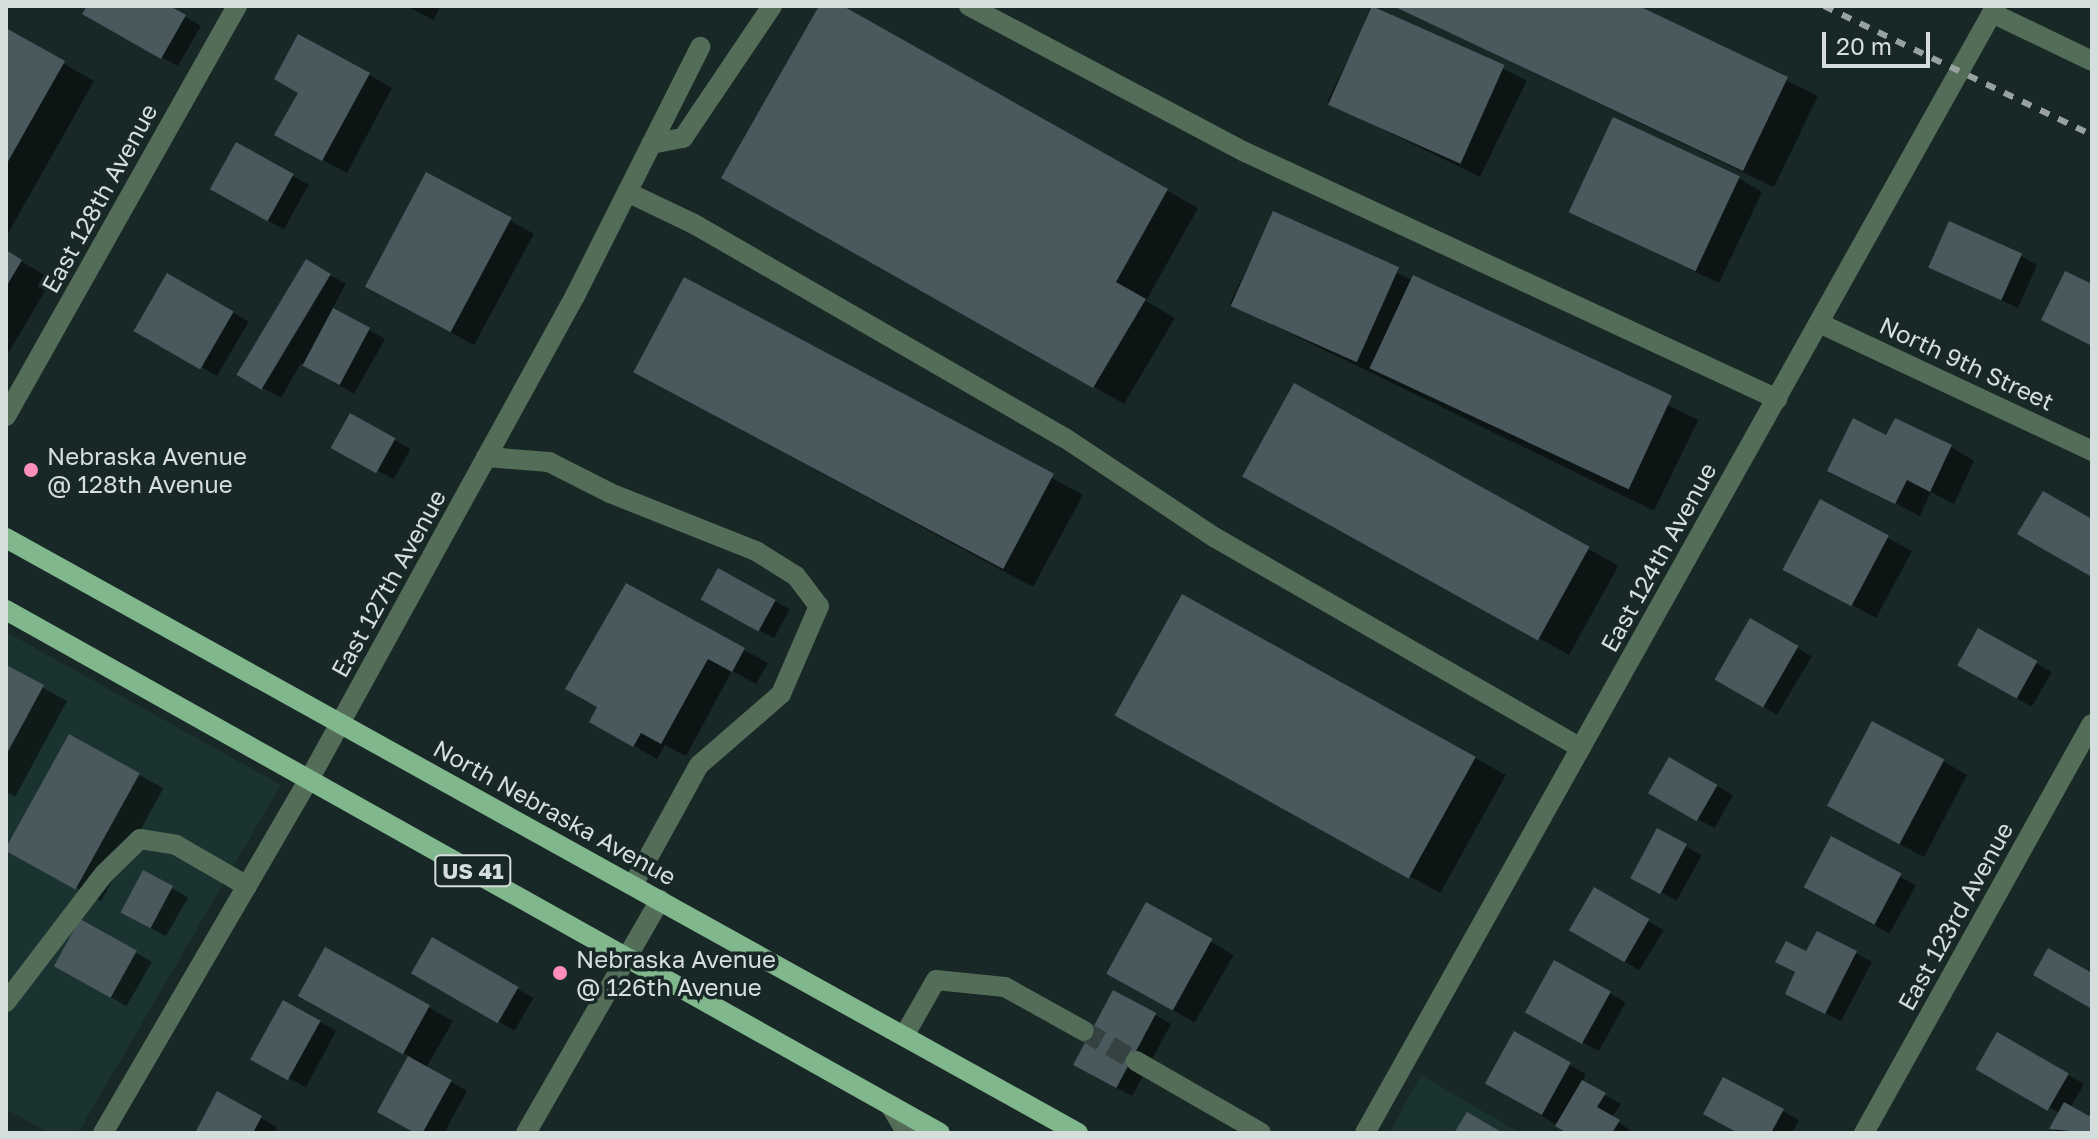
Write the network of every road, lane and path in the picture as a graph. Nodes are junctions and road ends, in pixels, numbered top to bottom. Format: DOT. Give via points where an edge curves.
graph roads {
  1 [pos="237,6"];
  2 [pos="772,6"];
  3 [pos="969,6"];
  4 [pos="1994,10"];
  5 [pos="700,47"];
  6 [pos="2092,61"];
  7 [pos="651,144"];
  8 [pos="627,192"];
  9 [pos="1819,323"];
  10 [pos="1777,399"];
  11 [pos="6,416"];
  12 [pos="2092,451"];
  13 [pos="486,457"];
  14 [pos="6,538"];
  15 [pos="6,610"];
  16 [pos="340,722"];
  17 [pos="2092,724"];
  18 [pos="1581,748"];
  19 [pos="310,778"];
  20 [pos="633,885"];
  21 [pos="247,886"];
  22 [pos="660,900"];
  23 [pos="625,958"];
  24 [pos="6,1002"];
  25 [pos="1084,1031"];
  26 [pos="904,1036"];
  27 [pos="1136,1061"];
  28 [pos="890,1105"];
  29 [pos="103,1133"];
  30 [pos="526,1133"];
  31 [pos="907,1133"];
  32 [pos="940,1133"];
  33 [pos="1078,1133"];
  34 [pos="1261,1133"];
  35 [pos="1365,1133"];
  36 [pos="1864,1133"];
  1 -- 11 [label="street, East 128th Avenue"];
  2 -- 7 [label="street" via="683,138"];
  3 -- 10 [label="street" via="1245,152"];
  4 -- 6 [label="street"];
  4 -- 9 [label="street, East 124th Avenue"];
  5 -- 7 [label="street, East 127th Avenue"];
  7 -- 8 [label="street, East 127th Avenue"];
  8 -- 13 [label="street, East 127th Avenue"];
  8 -- 18 [label="street" via="694,224 1038,422 1214,537"];
  9 -- 10 [label="street, East 124th Avenue"];
  9 -- 12 [label="street, North 9th Street"];
  10 -- 18 [label="street, East 124th Avenue"];
  13 -- 16 [label="street, East 127th Avenue"];
  13 -- 20 [label="street" via="549,462 610,493 756,551 796,576 819,606 781,694 699,765"];
  14 -- 16 [label="main road, North Nebraska Avenue / US 41"];
  15 -- 19 [label="main road, US 41"];
  16 -- 19 [label="street, East 127th Avenue"];
  16 -- 20 [label="main road, North Nebraska Avenue / US 41"];
  17 -- 36 [label="street, East 123rd Avenue"];
  18 -- 35 [label="street, East 124th Avenue"];
  19 -- 21 [label="street, East 127th Avenue"];
  19 -- 23 [label="main road, US 41"];
  20 -- 22 [label="main road, North Nebraska Avenue / US 41"];
  21 -- 24 [label="street" via="176,845 140,839 104,874"];
  21 -- 29 [label="street, East 127th Avenue"];
  22 -- 23 [label="street"];
  22 -- 26 [label="main road, North Nebraska Avenue / US 41"];
  23 -- 28 [label="main road, US 41"];
  23 -- 30 [label="street"];
  25 -- 26 [label="street" via="1005,987 936,980"];
  26 -- 33 [label="main road, North Nebraska Avenue / US 41"];
  27 -- 34 [label="street"];
  28 -- 31 [label="street"];
  28 -- 32 [label="main road, US 41"];
}
